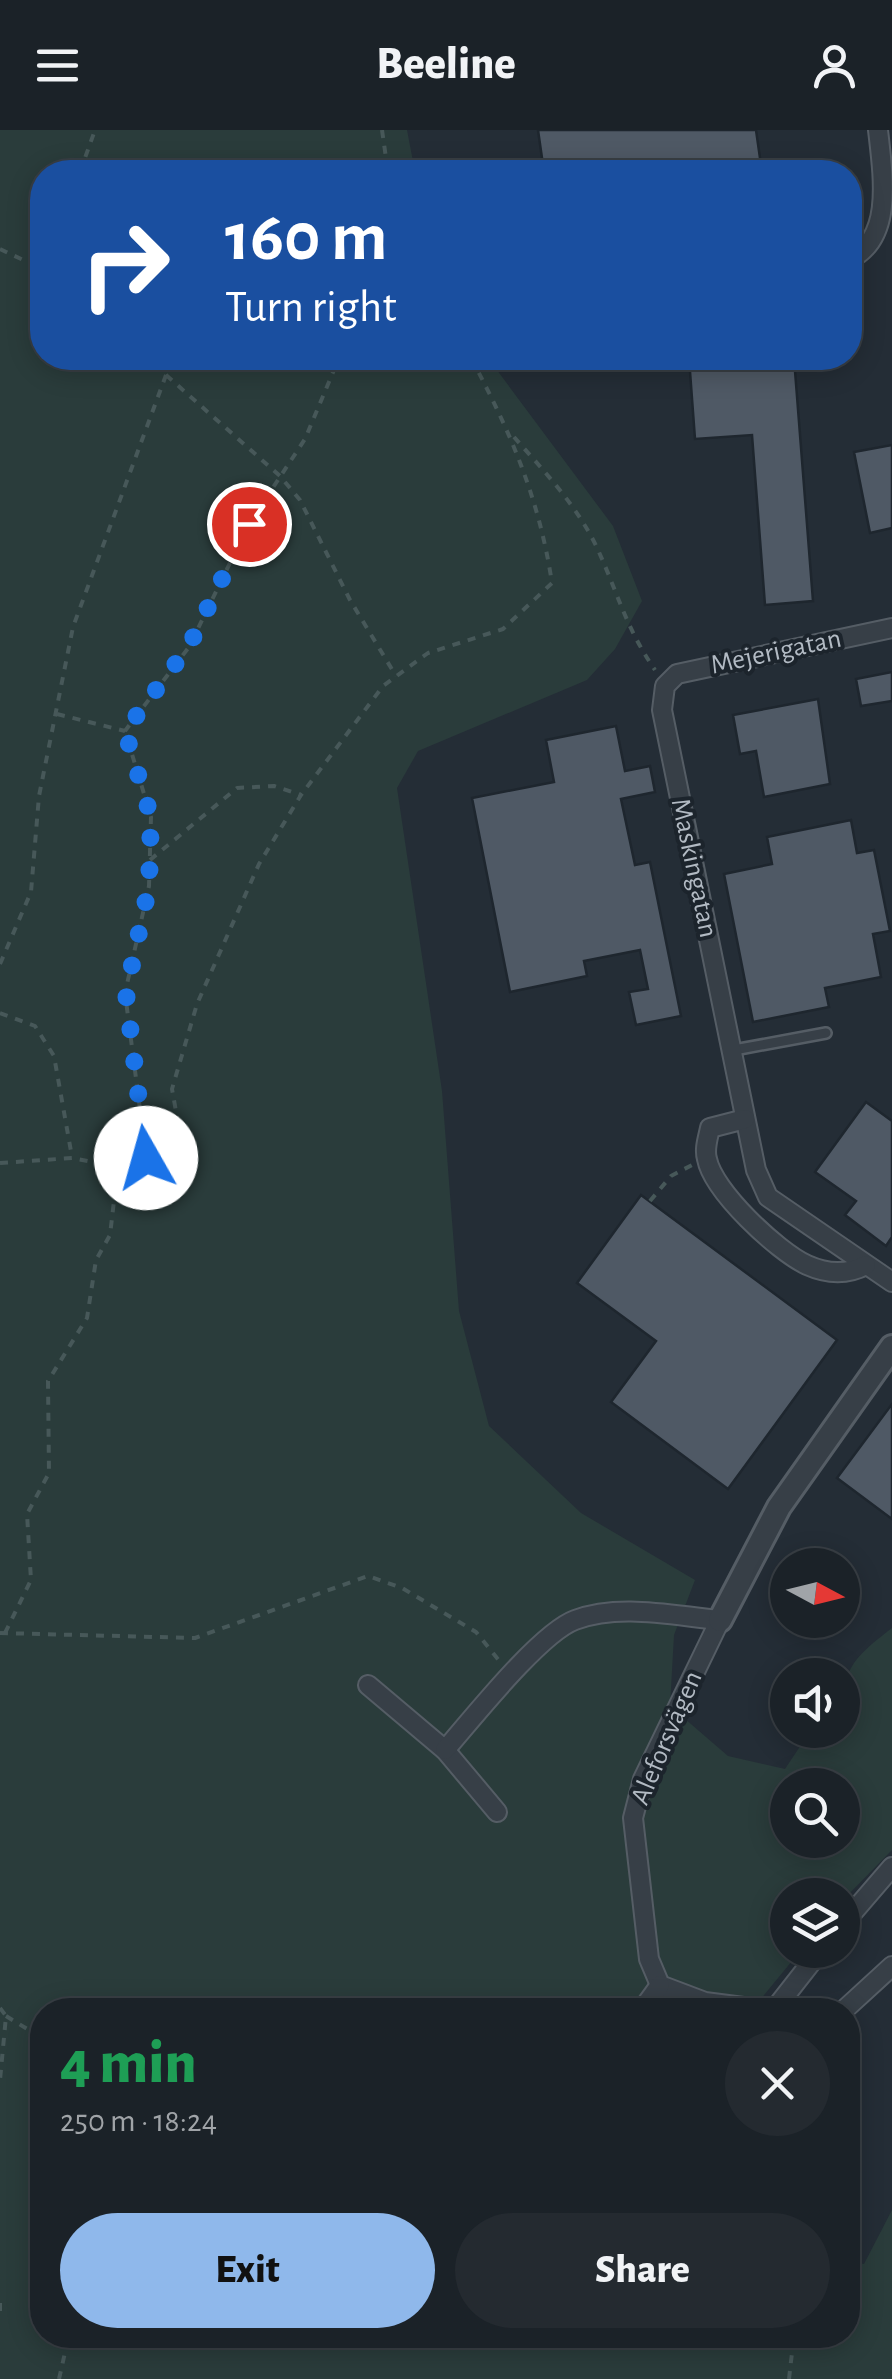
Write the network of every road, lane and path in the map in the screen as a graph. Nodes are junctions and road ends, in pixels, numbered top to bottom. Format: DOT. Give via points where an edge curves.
graph roads {
  1 [pos="96,130"];
  2 [pos="382,130"];
  3 [pos="878,130"];
  4 [pos="85,160"];
  5 [pos="386,160"];
  6 [pos="0,249"];
  7 [pos="862,253"];
  8 [pos="30,263"];
  9 [pos="162,370"];
  10 [pos="334,370"];
  11 [pos="476,370"];
  12 [pos="166,375"];
  13 [pos="510,433"];
  14 [pos="280,476"];
  15 [pos="892,628"];
  16 [pos="396,676"];
  17 [pos="665,686"];
  18 [pos="56,714"];
  19 [pos="125,731"];
  20 [pos="301,795"];
  21 [pos="150,860"];
  22 [pos="0,964"];
  23 [pos="0,1013"];
  24 [pos="826,1033"];
  25 [pos="734,1050"];
  26 [pos="745,1119"];
  27 [pos="72,1158"];
  28 [pos="146,1158"];
  29 [pos="707,1162"];
  30 [pos="0,1163"];
  31 [pos="118,1167"];
  32 [pos="650,1201"];
  33 [pos="866,1265"];
  34 [pos="892,1282"];
  35 [pos="892,1347"];
  36 [pos="720,1620"];
  37 [pos="3,1633"];
  38 [pos="510,1675"];
  39 [pos="368,1685"];
  40 [pos="445,1750"];
  41 [pos="497,1812"];
  42 [pos="892,1868"];
  43 [pos="860,1904"];
  44 [pos="892,1966"];
  45 [pos="806,1968"];
  46 [pos="660,1985"];
  47 [pos="651,1998"];
  48 [pos="695,1998"];
  49 [pos="781,1998"];
  50 [pos="857,1998"];
  51 [pos="0,2008"];
  52 [pos="6,2016"];
  53 [pos="30,2031"];
  54 [pos="0,2080"];
  55 [pos="0,2304"];
  56 [pos="0,2314"];
  57 [pos="66,2348"];
  58 [pos="793,2348"];
  59 [pos="59,2379"];
  60 [pos="789,2379"];
  1 -- 4 [label="path"];
  2 -- 5 [label="path"];
  3 -- 7 [label="street" via="888,226 877,245"];
  6 -- 8 [label="path"];
  9 -- 12 [label="path"];
  10 -- 14 [label="path" via="305,438"];
  11 -- 13 [label="path"];
  12 -- 14 [label="path"];
  12 -- 18 [label="path" via="73,627"];
  13 -- 16 [label="path" via="543,522 552,583 503,629 428,653"];
  13 -- 17 [label="path" via="552,480 597,548 628,630"];
  14 -- 16 [label="path" via="300,500"];
  14 -- 19 [label="path" via="189,646"];
  15 -- 17 [label="street, Mejerigatan" via="695,668"];
  16 -- 20 [label="path"];
  17 -- 25 [label="street, Maskingatan" via="662,710"];
  18 -- 19 [label="path"];
  18 -- 22 [label="path" via="39,796 31,892"];
  19 -- 21 [label="path" via="151,817"];
  20 -- 21 [label="path" via="274,786 237,788"];
  20 -- 28 [label="path" via="258,864 197,1004 172,1090 182,1145"];
  21 -- 28 [label="path" via="126,993"];
  23 -- 27 [label="path" via="35,1026 54,1056"];
  24 -- 25 [label="lane"];
  25 -- 26 [label="street, Maskingatan"];
  26 -- 29 [label="street" via="710,1128"];
  26 -- 33 [label="street, Maskingatan" via="768,1197"];
  27 -- 30 [label="path"];
  27 -- 31 [label="path"];
  28 -- 31 [label="path"];
  29 -- 32 [label="path" via="671,1176"];
  29 -- 33 [label="street" via="740,1209 807,1265 836,1273"];
  31 -- 37 [label="path" via="110,1235 96,1260 87,1318 48,1381 49,1473 27,1514 31,1580"];
  33 -- 34 [label="street, Maskingatan"];
  35 -- 36 [label="street, Aleforsvägen" via="779,1507"];
  36 -- 38 [label="street" via="612,1612 572,1621"];
  36 -- 46 [label="street, Aleforsvägen" via="643,1780 633,1818 649,1959"];
  37 -- 38 [label="path" via="195,1638 368,1576 476,1632"];
  38 -- 40 [label="street"];
  39 -- 40 [label="street"];
  40 -- 41 [label="street"];
  42 -- 43 [label="street"];
  44 -- 50 [label="street"];
  45 -- 49 [label="street"];
  46 -- 47 [label="street"];
  46 -- 48 [label="street"];
  51 -- 52 [label="path"];
  52 -- 53 [label="path"];
  52 -- 54 [label="path"];
  55 -- 56 [label="path"];
  57 -- 59 [label="path"];
  58 -- 60 [label="path"];
}
